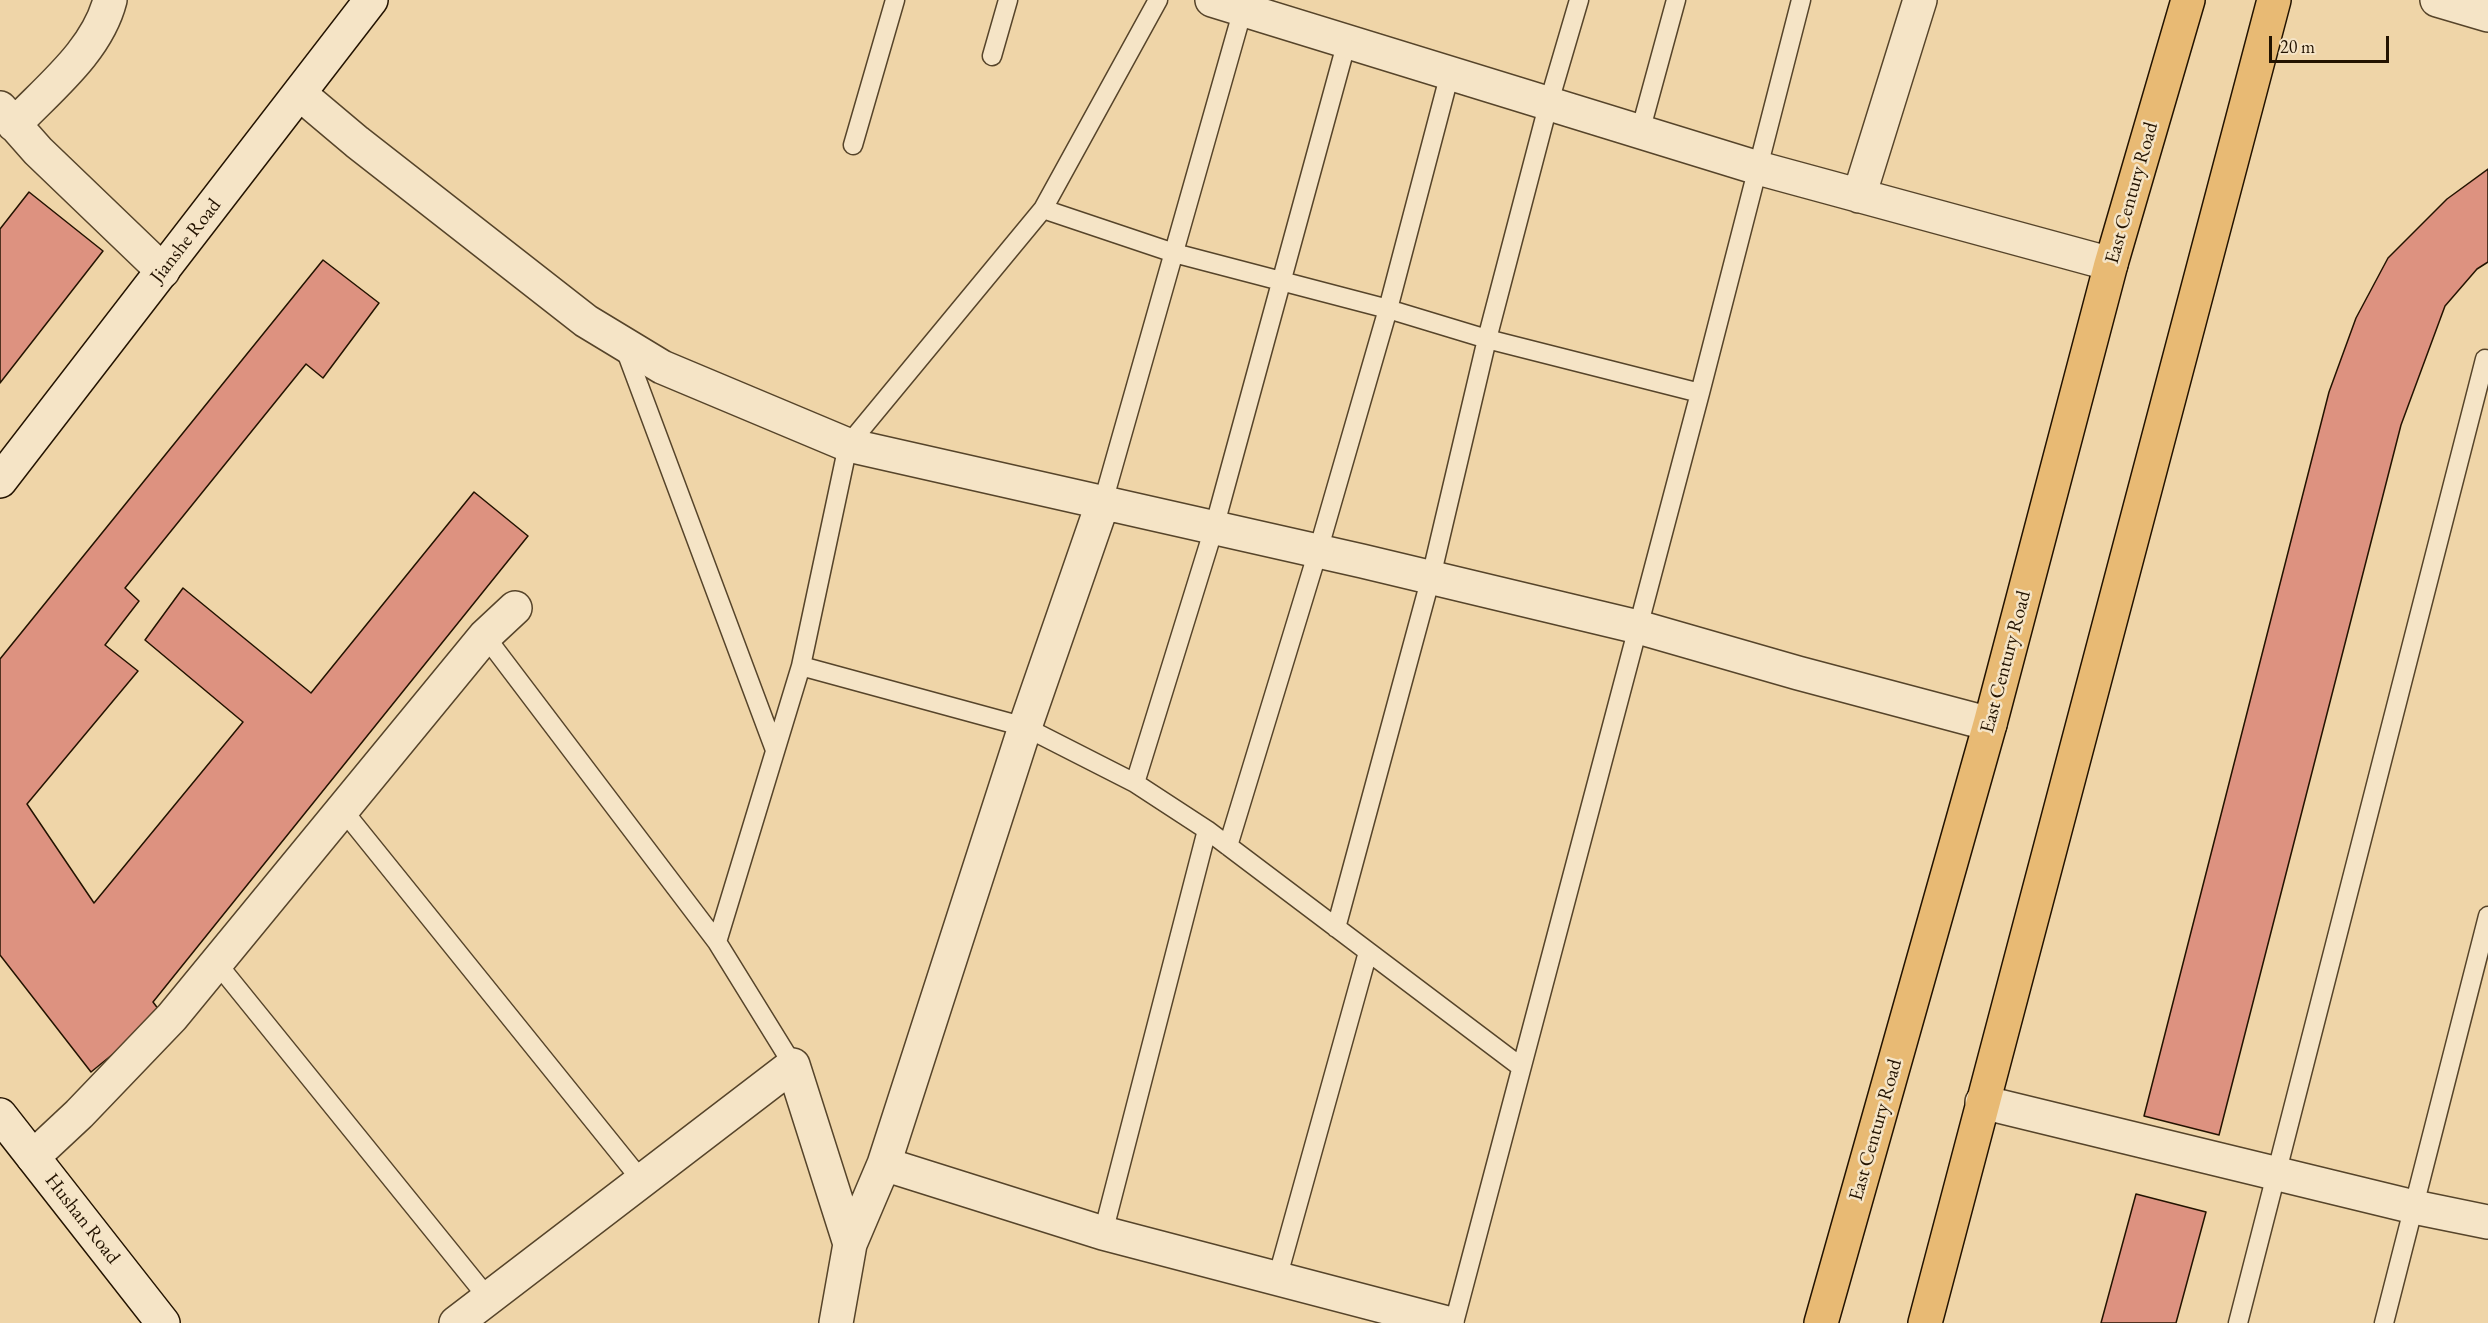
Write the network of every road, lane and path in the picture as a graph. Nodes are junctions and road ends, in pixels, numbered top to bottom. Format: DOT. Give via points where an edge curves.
graph roads {
  1 [pos="110,0"];
  2 [pos="371,0"];
  3 [pos="895,0"];
  4 [pos="1008,0"];
  5 [pos="1158,0"];
  6 [pos="1212,0"];
  7 [pos="1579,0"];
  8 [pos="1676,0"];
  9 [pos="1801,0"];
  10 [pos="1920,0"];
  11 [pos="2188,0"];
  12 [pos="2274,0"];
  13 [pos="2437,0"];
  14 [pos="1244,5"];
  15 [pos="2488,15"];
  16 [pos="1347,41"];
  17 [pos="992,56"];
  18 [pos="1450,73"];
  19 [pos="300,94"];
  20 [pos="1549,102"];
  21 [pos="7,116"];
  22 [pos="1640,132"];
  23 [pos="853,145"];
  24 [pos="1758,168"];
  25 [pos="1858,196"];
  26 [pos="1043,209"];
  27 [pos="1174,253"];
  28 [pos="2111,264"];
  29 [pos="163,271"];
  30 [pos="1282,284"];
  31 [pos="1388,309"];
  32 [pos="1487,339"];
  33 [pos="624,346"];
  34 [pos="2485,359"];
  35 [pos="1700,393"];
  36 [pos="848,445"];
  37 [pos="0,481"];
  38 [pos="1103,502"];
  39 [pos="1214,528"];
  40 [pos="1318,551"];
  41 [pos="1431,577"];
  42 [pos="515,608"];
  43 [pos="1638,627"];
  44 [pos="486,636"];
  45 [pos="801,666"];
  46 [pos="1990,724"];
  47 [pos="1025,727"];
  48 [pos="775,750"];
  49 [pos="1135,783"];
  50 [pos="342,809"];
  51 [pos="1207,831"];
  52 [pos="1228,846"];
  53 [pos="2488,916"];
  54 [pos="1336,927"];
  55 [pos="717,942"];
  56 [pos="1368,952"];
  57 [pos="216,962"];
  58 [pos="793,1065"];
  59 [pos="1521,1067"];
  60 [pos="1982,1102"];
  61 [pos="0,1115"];
  62 [pos="33,1157"];
  63 [pos="884,1164"];
  64 [pos="2275,1173"];
  65 [pos="642,1181"];
  66 [pos="2414,1207"];
  67 [pos="2488,1222"];
  68 [pos="1103,1233"];
  69 [pos="850,1244"];
  70 [pos="1277,1279"];
  71 [pos="489,1298"];
  72 [pos="163,1323"];
  73 [pos="456,1323"];
  74 [pos="836,1323"];
  75 [pos="1447,1323"];
  76 [pos="1454,1323"];
  77 [pos="1821,1323"];
  78 [pos="1925,1323"];
  79 [pos="2238,1323"];
  80 [pos="2384,1323"];
  1 -- 21 [label="street" via="87,48"];
  2 -- 19 [label="street, Jianshe Road"];
  3 -- 23 [label="lane"];
  4 -- 17 [label="lane"];
  5 -- 26 [label="lane"];
  6 -- 14 [label="street"];
  7 -- 20 [label="lane"];
  8 -- 22 [label="lane"];
  9 -- 24 [label="lane"];
  10 -- 25 [label="street"];
  11 -- 28 [label="main road, East Century Road"];
  12 -- 60 [label="main road"];
  13 -- 15 [label="street"];
  14 -- 16 [label="street"];
  14 -- 27 [label="lane"];
  16 -- 18 [label="street"];
  16 -- 30 [label="lane"];
  18 -- 20 [label="street"];
  18 -- 31 [label="lane"];
  19 -- 29 [label="street, Jianshe Road"];
  19 -- 33 [label="street" via="577,314"];
  20 -- 22 [label="street"];
  20 -- 32 [label="lane"];
  21 -- 29 [label="street" via="38,152"];
  22 -- 24 [label="street"];
  24 -- 25 [label="street"];
  24 -- 35 [label="lane"];
  25 -- 28 [label="street"];
  26 -- 27 [label="lane"];
  26 -- 36 [label="lane"];
  27 -- 30 [label="lane"];
  27 -- 38 [label="lane"];
  28 -- 46 [label="main road, East Century Road"];
  29 -- 37 [label="street, Jianshe Road"];
  30 -- 31 [label="lane"];
  30 -- 39 [label="lane"];
  31 -- 32 [label="lane"];
  31 -- 40 [label="lane"];
  32 -- 35 [label="lane"];
  32 -- 41 [label="lane"];
  33 -- 36 [label="street" via="662,368"];
  33 -- 48 [label="lane"];
  34 -- 64 [label="lane"];
  35 -- 43 [label="lane"];
  36 -- 38 [label="street"];
  36 -- 45 [label="lane"];
  38 -- 39 [label="street"];
  38 -- 47 [label="street"];
  39 -- 40 [label="street"];
  39 -- 49 [label="lane"];
  40 -- 41 [label="street"];
  40 -- 52 [label="lane"];
  41 -- 43 [label="street"];
  41 -- 54 [label="lane"];
  42 -- 44 [label="street"];
  43 -- 46 [label="street"];
  43 -- 59 [label="lane"];
  44 -- 50 [label="street"];
  44 -- 55 [label="lane"];
  45 -- 47 [label="lane"];
  45 -- 48 [label="lane"];
  46 -- 77 [label="main road, East Century Road"];
  47 -- 49 [label="lane"];
  47 -- 63 [label="street"];
  48 -- 55 [label="lane"];
  49 -- 51 [label="lane"];
  50 -- 57 [label="street"];
  50 -- 65 [label="lane"];
  51 -- 52 [label="lane"];
  51 -- 68 [label="lane"];
  52 -- 54 [label="lane"];
  53 -- 66 [label="lane"];
  54 -- 56 [label="lane"];
  55 -- 58 [label="lane"];
  56 -- 59 [label="lane"];
  56 -- 70 [label="lane"];
  57 -- 62 [label="street" via="134,1057"];
  57 -- 71 [label="lane"];
  58 -- 65 [label="street"];
  58 -- 69 [label="street"];
  59 -- 76 [label="lane"];
  60 -- 64 [label="street"];
  60 -- 78 [label="main road"];
  61 -- 62 [label="street, Hushan Road"];
  62 -- 72 [label="street, Hushan Road"];
  63 -- 68 [label="street"];
  63 -- 69 [label="street"];
  64 -- 66 [label="street"];
  64 -- 79 [label="lane"];
  65 -- 71 [label="street"];
  66 -- 67 [label="street"];
  66 -- 80 [label="lane"];
  68 -- 70 [label="street"];
  69 -- 74 [label="street"];
  70 -- 75 [label="street"];
  71 -- 73 [label="street"];
}
